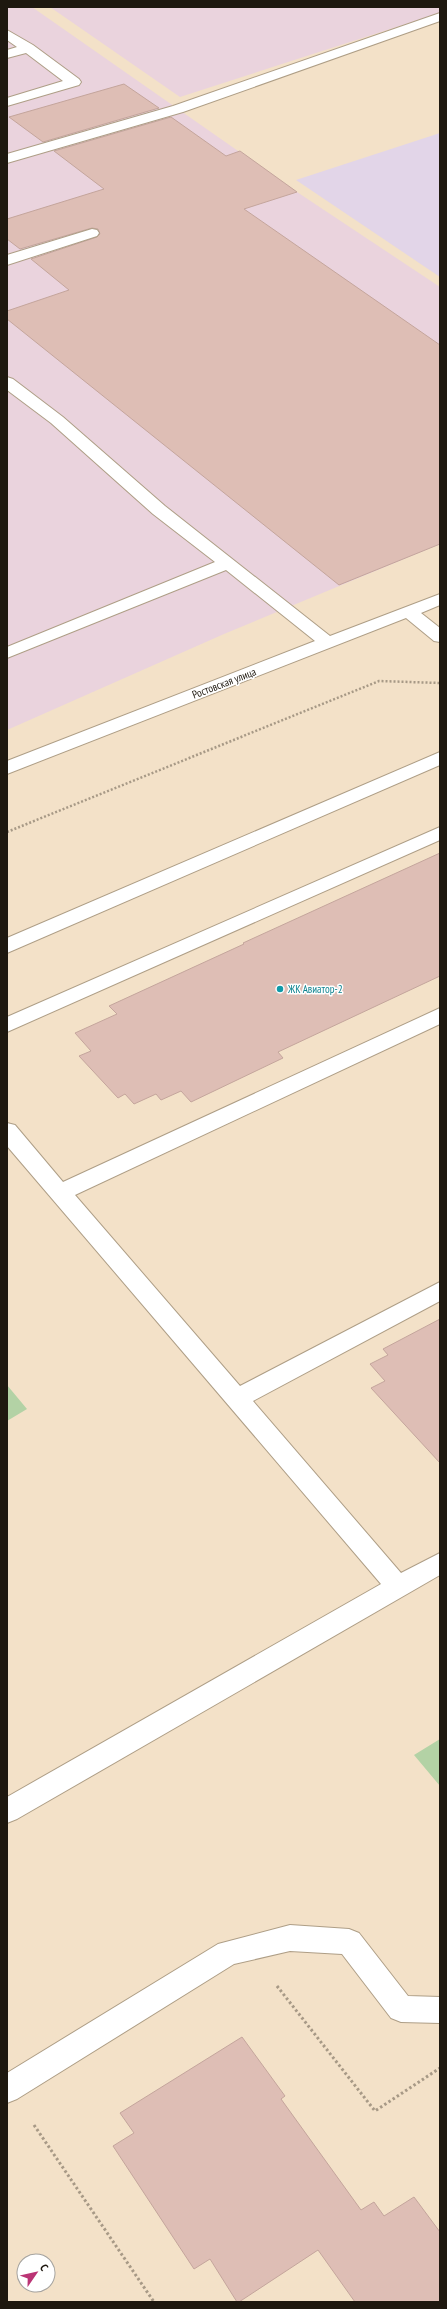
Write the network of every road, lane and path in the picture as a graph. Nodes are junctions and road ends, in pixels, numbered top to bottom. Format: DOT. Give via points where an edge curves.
graph roads {
  1 [pos="440,17"];
  2 [pos="7,34"];
  3 [pos="28,48"];
  4 [pos="7,54"];
  5 [pos="7,102"];
  6 [pos="7,159"];
  7 [pos="92,233"];
  8 [pos="7,260"];
  9 [pos="7,382"];
  10 [pos="228,563"];
  11 [pos="440,599"];
  12 [pos="408,611"];
  13 [pos="440,637"];
  14 [pos="328,643"];
  15 [pos="7,653"];
  16 [pos="440,683"];
  17 [pos="440,758"];
  18 [pos="7,768"];
  19 [pos="7,832"];
  20 [pos="440,833"];
  21 [pos="7,946"];
  22 [pos="440,1014"];
  23 [pos="7,1025"];
  24 [pos="7,1131"];
  25 [pos="60,1193"];
  26 [pos="440,1291"];
  27 [pos="236,1399"];
  28 [pos="440,1563"];
  29 [pos="398,1587"];
  30 [pos="7,1811"];
  31 [pos="274,1981"];
  32 [pos="440,2010"];
  33 [pos="440,2068"];
  34 [pos="8,2088"];
  35 [pos="154,2302"];
  1 -- 6 [label="street" via="178,109"];
  2 -- 3 [label="street"];
  3 -- 4 [label="street"];
  3 -- 5 [label="street" via="74,82"];
  7 -- 8 [label="street"];
  9 -- 10 [label="street" via="57,420 159,510"];
  10 -- 14 [label="street"];
  10 -- 15 [label="street"];
  11 -- 12 [label="street, Ростовская улица"];
  12 -- 13 [label="street"];
  12 -- 14 [label="street, Ростовская улица"];
  14 -- 18 [label="street, Ростовская улица"];
  16 -- 19 [label="path" via="379,681"];
  17 -- 21 [label="street"];
  20 -- 23 [label="street"];
  22 -- 25 [label="street"];
  24 -- 25 [label="street"];
  25 -- 27 [label="street"];
  26 -- 27 [label="street"];
  27 -- 29 [label="street"];
  28 -- 29 [label="street"];
  29 -- 30 [label="street"];
  31 -- 33 [label="path" via="375,2111"];
  32 -- 34 [label="street" via="401,2009 349,1942 290,1938 228,1953"];
  34 -- 35 [label="path"];
}
